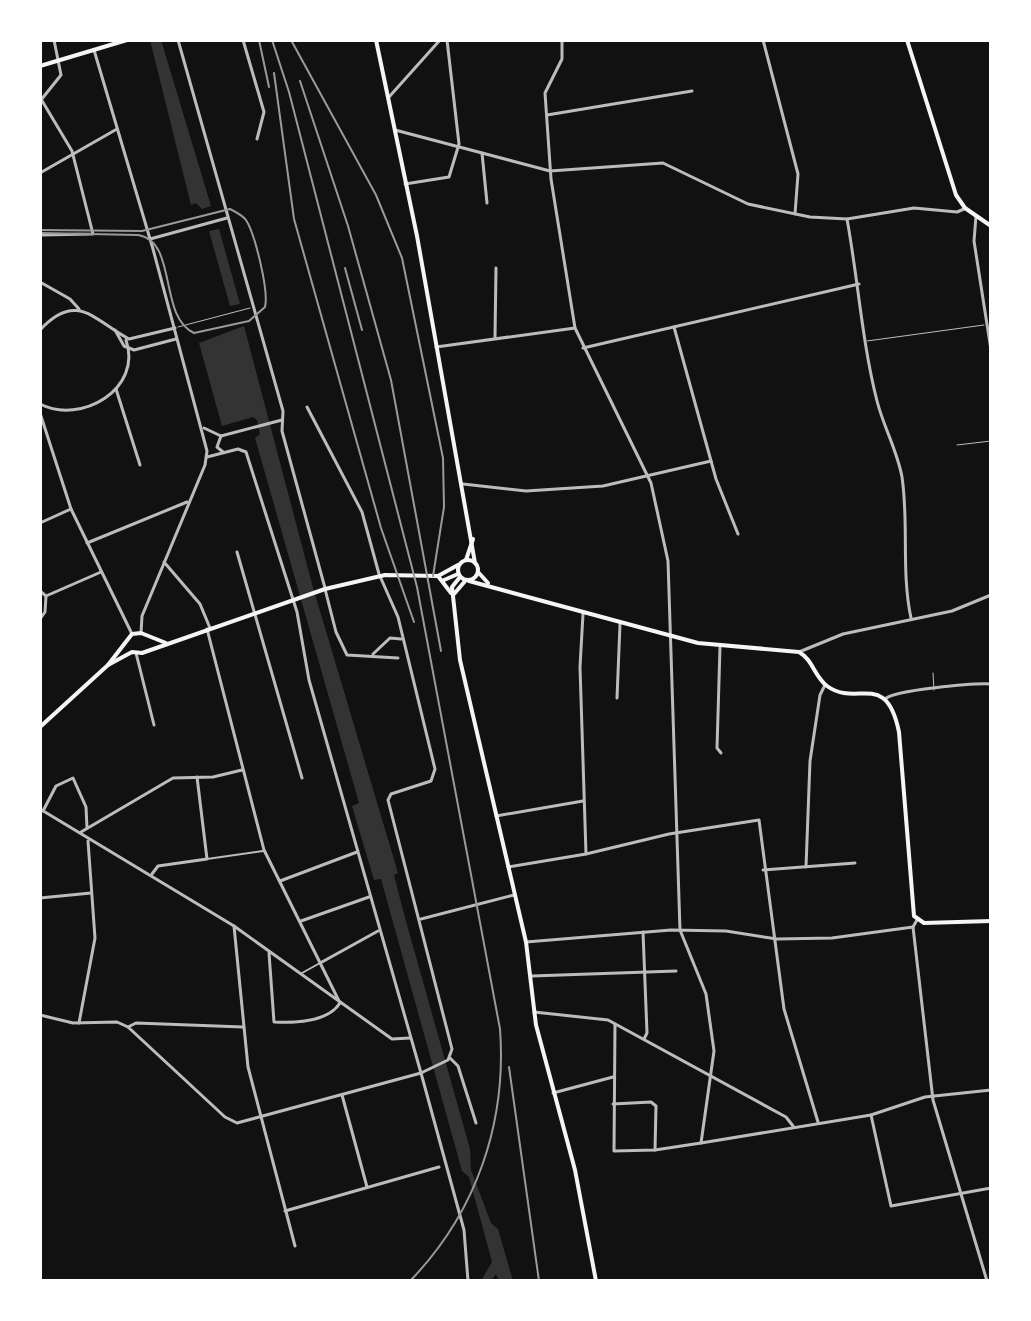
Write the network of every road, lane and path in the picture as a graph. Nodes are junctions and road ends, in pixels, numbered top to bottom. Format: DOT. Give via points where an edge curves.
graph roads {
  1 [pos="54,40"];
  2 [pos="127,40"];
  3 [pos="178,40"];
  4 [pos="243,40"];
  5 [pos="376,40"];
  6 [pos="440,40"];
  7 [pos="447,40"];
  8 [pos="562,40"];
  9 [pos="763,40"];
  10 [pos="907,40"];
  11 [pos="105,43"];
  12 [pos="94,49"];
  13 [pos="58,61"];
  14 [pos="40,66"];
  15 [pos="692,91"];
  16 [pos="389,97"];
  17 [pos="41,100"];
  18 [pos="547,115"];
  19 [pos="117,129"];
  20 [pos="395,130"];
  21 [pos="257,139"];
  22 [pos="459,146"];
  23 [pos="482,153"];
  24 [pos="73,154"];
  25 [pos="550,171"];
  26 [pos="40,173"];
  27 [pos="405,184"];
  28 [pos="487,203"];
  29 [pos="965,208"];
  30 [pos="795,214"];
  31 [pos="976,216"];
  32 [pos="227,218"];
  33 [pos="847,219"];
  34 [pos="991,226"];
  35 [pos="40,235"];
  36 [pos="150,239"];
  37 [pos="496,268"];
  38 [pos="40,282"];
  39 [pos="859,284"];
  40 [pos="253,307"];
  41 [pos="80,310"];
  42 [pos="986,325"];
  43 [pos="674,327"];
  44 [pos="175,328"];
  45 [pos="575,328"];
  46 [pos="40,330"];
  47 [pos="115,330"];
  48 [pos="495,337"];
  49 [pos="126,338"];
  50 [pos="177,338"];
  51 [pos="867,341"];
  52 [pos="436,347"];
  53 [pos="583,348"];
  54 [pos="129,349"];
  55 [pos="991,350"];
  56 [pos="116,389"];
  57 [pos="40,404"];
  58 [pos="307,407"];
  59 [pos="40,413"];
  60 [pos="282,420"];
  61 [pos="201,425"];
  62 [pos="221,436"];
  63 [pos="991,441"];
  64 [pos="957,445"];
  65 [pos="224,453"];
  66 [pos="207,457"];
  67 [pos="711,461"];
  68 [pos="140,465"];
  69 [pos="648,477"];
  70 [pos="463,484"];
  71 [pos="189,502"];
  72 [pos="71,509"];
  73 [pos="40,523"];
  74 [pos="738,534"];
  75 [pos="473,537"];
  76 [pos="87,543"];
  77 [pos="237,552"];
  78 [pos="466,560"];
  79 [pos="164,562"];
  80 [pos="475,563"];
  81 [pos="458,565"];
  82 [pos="101,572"];
  83 [pos="478,572"];
  84 [pos="459,576"];
  85 [pos="444,577"];
  86 [pos="468,580"];
  87 [pos="488,583"];
  88 [pos="323,590"];
  89 [pos="40,591"];
  90 [pos="991,595"];
  91 [pos="46,596"];
  92 [pos="452,596"];
  93 [pos="257,612"];
  94 [pos="583,614"];
  95 [pos="911,618"];
  96 [pos="40,619"];
  97 [pos="620,624"];
  98 [pos="399,626"];
  99 [pos="209,629"];
  100 [pos="141,633"];
  101 [pos="132,634"];
  102 [pos="147,637"];
  103 [pos="393,637"];
  104 [pos="672,637"];
  105 [pos="401,639"];
  106 [pos="127,643"];
  107 [pos="166,643"];
  108 [pos="383,647"];
  109 [pos="720,647"];
  110 [pos="146,649"];
  111 [pos="134,652"];
  112 [pos="799,652"];
  113 [pos="404,653"];
  114 [pos="372,656"];
  115 [pos="387,656"];
  116 [pos="398,658"];
  117 [pos="108,665"];
  118 [pos="409,670"];
  119 [pos="933,673"];
  120 [pos="991,684"];
  121 [pos="825,685"];
  122 [pos="934,690"];
  123 [pos="617,698"];
  124 [pos="885,699"];
  125 [pos="154,725"];
  126 [pos="40,727"];
  127 [pos="721,753"];
  128 [pos="242,770"];
  129 [pos="197,777"];
  130 [pos="302,778"];
  131 [pos="583,801"];
  132 [pos="42,810"];
  133 [pos="496,816"];
  134 [pos="87,828"];
  135 [pos="81,833"];
  136 [pos="675,833"];
  137 [pos="88,839"];
  138 [pos="264,850"];
  139 [pos="357,852"];
  140 [pos="586,854"];
  141 [pos="207,859"];
  142 [pos="855,863"];
  143 [pos="508,867"];
  144 [pos="806,867"];
  145 [pos="763,870"];
  146 [pos="152,874"];
  147 [pos="280,881"];
  148 [pos="91,893"];
  149 [pos="514,895"];
  150 [pos="369,897"];
  151 [pos="40,898"];
  152 [pos="421,919"];
  153 [pos="917,920"];
  154 [pos="301,921"];
  155 [pos="991,921"];
  156 [pos="234,926"];
  157 [pos="913,927"];
  158 [pos="680,930"];
  159 [pos="379,931"];
  160 [pos="643,932"];
  161 [pos="777,939"];
  162 [pos="526,942"];
  163 [pos="269,953"];
  164 [pos="322,962"];
  165 [pos="676,971"];
  166 [pos="644,973"];
  167 [pos="301,974"];
  168 [pos="530,976"];
  169 [pos="340,1003"];
  170 [pos="533,1012"];
  171 [pos="40,1015"];
  172 [pos="79,1023"];
  173 [pos="615,1024"];
  174 [pos="128,1027"];
  175 [pos="243,1027"];
  176 [pos="410,1038"];
  177 [pos="644,1040"];
  178 [pos="450,1058"];
  179 [pos="421,1073"];
  180 [pos="613,1077"];
  181 [pos="712,1077"];
  182 [pos="991,1090"];
  183 [pos="553,1093"];
  184 [pos="342,1095"];
  185 [pos="933,1096"];
  186 [pos="613,1104"];
  187 [pos="871,1115"];
  188 [pos="260,1117"];
  189 [pos="818,1122"];
  190 [pos="476,1123"];
  191 [pos="793,1126"];
  192 [pos="701,1143"];
  193 [pos="655,1150"];
  194 [pos="439,1167"];
  195 [pos="367,1187"];
  196 [pos="991,1188"];
  197 [pos="962,1192"];
  198 [pos="285,1211"];
  199 [pos="295,1246"];
  200 [pos="468,1281"];
  201 [pos="596,1281"];
  202 [pos="987,1281"];
  1 -- 13 [label="street"];
  2 -- 11 [label="main road"];
  3 -- 32 [label="street"];
  4 -- 21 [label="street" via="264,112"];
  5 -- 16 [label="main road"];
  6 -- 16 [label="street"];
  7 -- 22 [label="street"];
  8 -- 18 [label="street" via="562,59 545,91"];
  9 -- 30 [label="street" via="798,174"];
  10 -- 29 [label="main road" via="956,195"];
  11 -- 12 [label="main road"];
  12 -- 13 [label="main road"];
  12 -- 19 [label="street"];
  13 -- 14 [label="main road"];
  13 -- 17 [label="street" via="60,77"];
  15 -- 18 [label="street"];
  16 -- 20 [label="main road"];
  17 -- 24 [label="street"];
  18 -- 25 [label="street"];
  19 -- 24 [label="street"];
  19 -- 36 [label="street"];
  20 -- 22 [label="street"];
  20 -- 27 [label="main road"];
  22 -- 23 [label="street"];
  22 -- 27 [label="street" via="449,177"];
  23 -- 25 [label="street"];
  23 -- 28 [label="street"];
  24 -- 26 [label="street"];
  24 -- 35 [label="street" via="93,236"];
  25 -- 30 [label="street" via="663,163 742,202"];
  25 -- 45 [label="street"];
  27 -- 52 [label="main road"];
  29 -- 31 [label="main road"];
  29 -- 33 [label="street" via="914,208"];
  30 -- 33 [label="street"];
  31 -- 34 [label="main road"];
  31 -- 42 [label="street" via="974,241"];
  32 -- 36 [label="street"];
  32 -- 40 [label="street"];
  33 -- 39 [label="street"];
  36 -- 44 [label="street"];
  37 -- 48 [label="street"];
  38 -- 41 [label="street"];
  39 -- 43 [label="street"];
  39 -- 51 [label="street"];
  40 -- 44 [label="lane"];
  40 -- 60 [label="street"];
  41 -- 46 [label="street" via="60,315"];
  41 -- 47 [label="street"];
  42 -- 51 [label="lane"];
  42 -- 55 [label="street"];
  43 -- 53 [label="street"];
  43 -- 67 [label="street"];
  44 -- 49 [label="street"];
  44 -- 50 [label="street"];
  45 -- 48 [label="street"];
  45 -- 53 [label="street"];
  47 -- 49 [label="street"];
  47 -- 54 [label="street"];
  48 -- 52 [label="street"];
  49 -- 54 [label="street"];
  50 -- 54 [label="street"];
  50 -- 61 [label="street"];
  51 -- 95 [label="street" via="877,400 896,447 902,480"];
  52 -- 70 [label="main road"];
  53 -- 69 [label="street"];
  54 -- 56 [label="street"];
  56 -- 57 [label="street" via="100,403 82,408"];
  56 -- 68 [label="street"];
  58 -- 98 [label="street" via="359,504"];
  59 -- 72 [label="street"];
  60 -- 62 [label="street"];
  60 -- 88 [label="street"];
  61 -- 62 [label="street"];
  61 -- 66 [label="street"];
  62 -- 65 [label="street" via="217,447"];
  63 -- 64 [label="lane"];
  65 -- 66 [label="street"];
  65 -- 139 [label="street" via="246,452 288,581 309,680"];
  66 -- 71 [label="street"];
  67 -- 69 [label="street"];
  67 -- 74 [label="street"];
  69 -- 70 [label="street" via="526,491"];
  69 -- 104 [label="street" via="660,509 668,561"];
  70 -- 75 [label="main road"];
  71 -- 76 [label="street"];
  71 -- 79 [label="street"];
  72 -- 73 [label="street"];
  72 -- 76 [label="street"];
  75 -- 78 [label="main road"];
  75 -- 80 [label="main road"];
  76 -- 82 [label="street"];
  77 -- 93 [label="street"];
  78 -- 80 [label="main road"];
  78 -- 81 [label="main road"];
  79 -- 99 [label="street" via="200,604"];
  79 -- 100 [label="street" via="142,616"];
  80 -- 83 [label="main road"];
  81 -- 84 [label="main road"];
  81 -- 85 [label="main road"];
  82 -- 91 [label="street"];
  82 -- 101 [label="street"];
  83 -- 86 [label="main road"];
  83 -- 87 [label="main road"];
  84 -- 85 [label="main road"];
  84 -- 86 [label="main road"];
  84 -- 92 [label="main road"];
  85 -- 88 [label="main road" via="391,575"];
  85 -- 92 [label="main road"];
  86 -- 87 [label="main road"];
  86 -- 92 [label="main road"];
  87 -- 94 [label="main road"];
  88 -- 93 [label="main road"];
  88 -- 114 [label="street" via="342,649 352,657"];
  89 -- 91 [label="street"];
  90 -- 95 [label="street" via="952,611"];
  91 -- 96 [label="street"];
  92 -- 133 [label="main road" via="460,660"];
  93 -- 99 [label="main road"];
  93 -- 130 [label="street"];
  94 -- 97 [label="main road"];
  94 -- 131 [label="street"];
  95 -- 112 [label="street" via="843,634"];
  97 -- 104 [label="main road"];
  97 -- 123 [label="street"];
  98 -- 103 [label="street"];
  98 -- 105 [label="street"];
  99 -- 107 [label="main road"];
  99 -- 128 [label="street"];
  100 -- 101 [label="main road"];
  100 -- 102 [label="main road"];
  101 -- 106 [label="main road"];
  102 -- 107 [label="main road"];
  102 -- 110 [label="main road"];
  103 -- 105 [label="street"];
  103 -- 108 [label="street"];
  104 -- 109 [label="main road"];
  104 -- 136 [label="street"];
  105 -- 113 [label="street"];
  106 -- 111 [label="main road"];
  106 -- 117 [label="main road"];
  107 -- 110 [label="main road"];
  108 -- 114 [label="street"];
  108 -- 115 [label="street"];
  109 -- 112 [label="main road"];
  109 -- 127 [label="street"];
  110 -- 111 [label="main road"];
  111 -- 117 [label="main road"];
  111 -- 125 [label="street"];
  112 -- 121 [label="main road" via="809,658"];
  113 -- 116 [label="street"];
  113 -- 118 [label="street"];
  114 -- 115 [label="street"];
  115 -- 116 [label="street"];
  116 -- 118 [label="street"];
  117 -- 126 [label="main road"];
  118 -- 152 [label="street" via="434,776 388,800"];
  119 -- 122 [label="lane"];
  120 -- 122 [label="street" via="960,683"];
  121 -- 124 [label="main road"];
  121 -- 144 [label="street" via="810,761"];
  122 -- 124 [label="street"];
  124 -- 153 [label="main road" via="899,732 911,907"];
  128 -- 129 [label="street"];
  128 -- 138 [label="street"];
  129 -- 134 [label="street" via="173,778"];
  129 -- 141 [label="street"];
  131 -- 133 [label="street"];
  131 -- 140 [label="street"];
  132 -- 134 [label="street" via="56,786 73,778 86,807"];
  132 -- 135 [label="street"];
  133 -- 143 [label="main road"];
  134 -- 135 [label="street"];
  135 -- 137 [label="street"];
  136 -- 140 [label="street"];
  136 -- 145 [label="street" via="755,818 761,823"];
  136 -- 158 [label="street"];
  137 -- 146 [label="street"];
  137 -- 148 [label="street"];
  138 -- 141 [label="street"];
  138 -- 147 [label="street"];
  139 -- 147 [label="street"];
  139 -- 150 [label="street"];
  140 -- 143 [label="street"];
  141 -- 146 [label="street" via="158,866"];
  142 -- 144 [label="street"];
  143 -- 149 [label="main road"];
  144 -- 145 [label="street"];
  145 -- 161 [label="street"];
  146 -- 156 [label="street"];
  147 -- 154 [label="street"];
  148 -- 151 [label="street"];
  148 -- 172 [label="street" via="94,952"];
  149 -- 152 [label="street"];
  149 -- 162 [label="main road"];
  150 -- 154 [label="street"];
  150 -- 159 [label="street"];
  152 -- 178 [label="street"];
  153 -- 155 [label="main road"];
  153 -- 157 [label="street"];
  154 -- 164 [label="street"];
  156 -- 163 [label="street"];
  156 -- 175 [label="street"];
  157 -- 161 [label="street"];
  157 -- 185 [label="street"];
  158 -- 160 [label="street"];
  158 -- 161 [label="street"];
  158 -- 181 [label="street" via="711,1017"];
  159 -- 164 [label="street"];
  159 -- 176 [label="street"];
  160 -- 162 [label="street"];
  160 -- 166 [label="street"];
  161 -- 189 [label="street" via="789,1036"];
  162 -- 168 [label="main road"];
  163 -- 167 [label="street"];
  163 -- 169 [label="street" via="275,1023 316,1018"];
  164 -- 167 [label="street"];
  164 -- 169 [label="street"];
  165 -- 166 [label="street"];
  166 -- 168 [label="street"];
  166 -- 177 [label="street"];
  167 -- 169 [label="street"];
  168 -- 170 [label="main road"];
  169 -- 176 [label="street" via="392,1039"];
  170 -- 173 [label="street"];
  170 -- 183 [label="main road"];
  171 -- 172 [label="street"];
  172 -- 174 [label="street" via="117,1022"];
  173 -- 177 [label="street"];
  173 -- 180 [label="street"];
  174 -- 175 [label="street"];
  174 -- 188 [label="street" via="225,1117 237,1123"];
  175 -- 188 [label="street"];
  176 -- 179 [label="street"];
  177 -- 181 [label="street"];
  178 -- 179 [label="street"];
  178 -- 190 [label="street" via="458,1066"];
  179 -- 184 [label="street"];
  179 -- 200 [label="street" via="464,1230"];
  180 -- 183 [label="street"];
  180 -- 186 [label="street"];
  181 -- 191 [label="street" via="786,1117"];
  181 -- 192 [label="street"];
  182 -- 185 [label="street"];
  183 -- 201 [label="main road" via="575,1170"];
  184 -- 188 [label="street"];
  184 -- 195 [label="street"];
  185 -- 187 [label="street"];
  185 -- 197 [label="street"];
  186 -- 193 [label="street" via="614,1151"];
  186 -- 193 [label="street" via="656,1106"];
  187 -- 189 [label="street"];
  187 -- 197 [label="street" via="891,1206"];
  188 -- 198 [label="street"];
  189 -- 191 [label="street"];
  191 -- 192 [label="street"];
  192 -- 193 [label="street"];
  194 -- 195 [label="street"];
  195 -- 198 [label="street"];
  196 -- 197 [label="street"];
  197 -- 202 [label="street"];
  198 -- 199 [label="street"];
}
